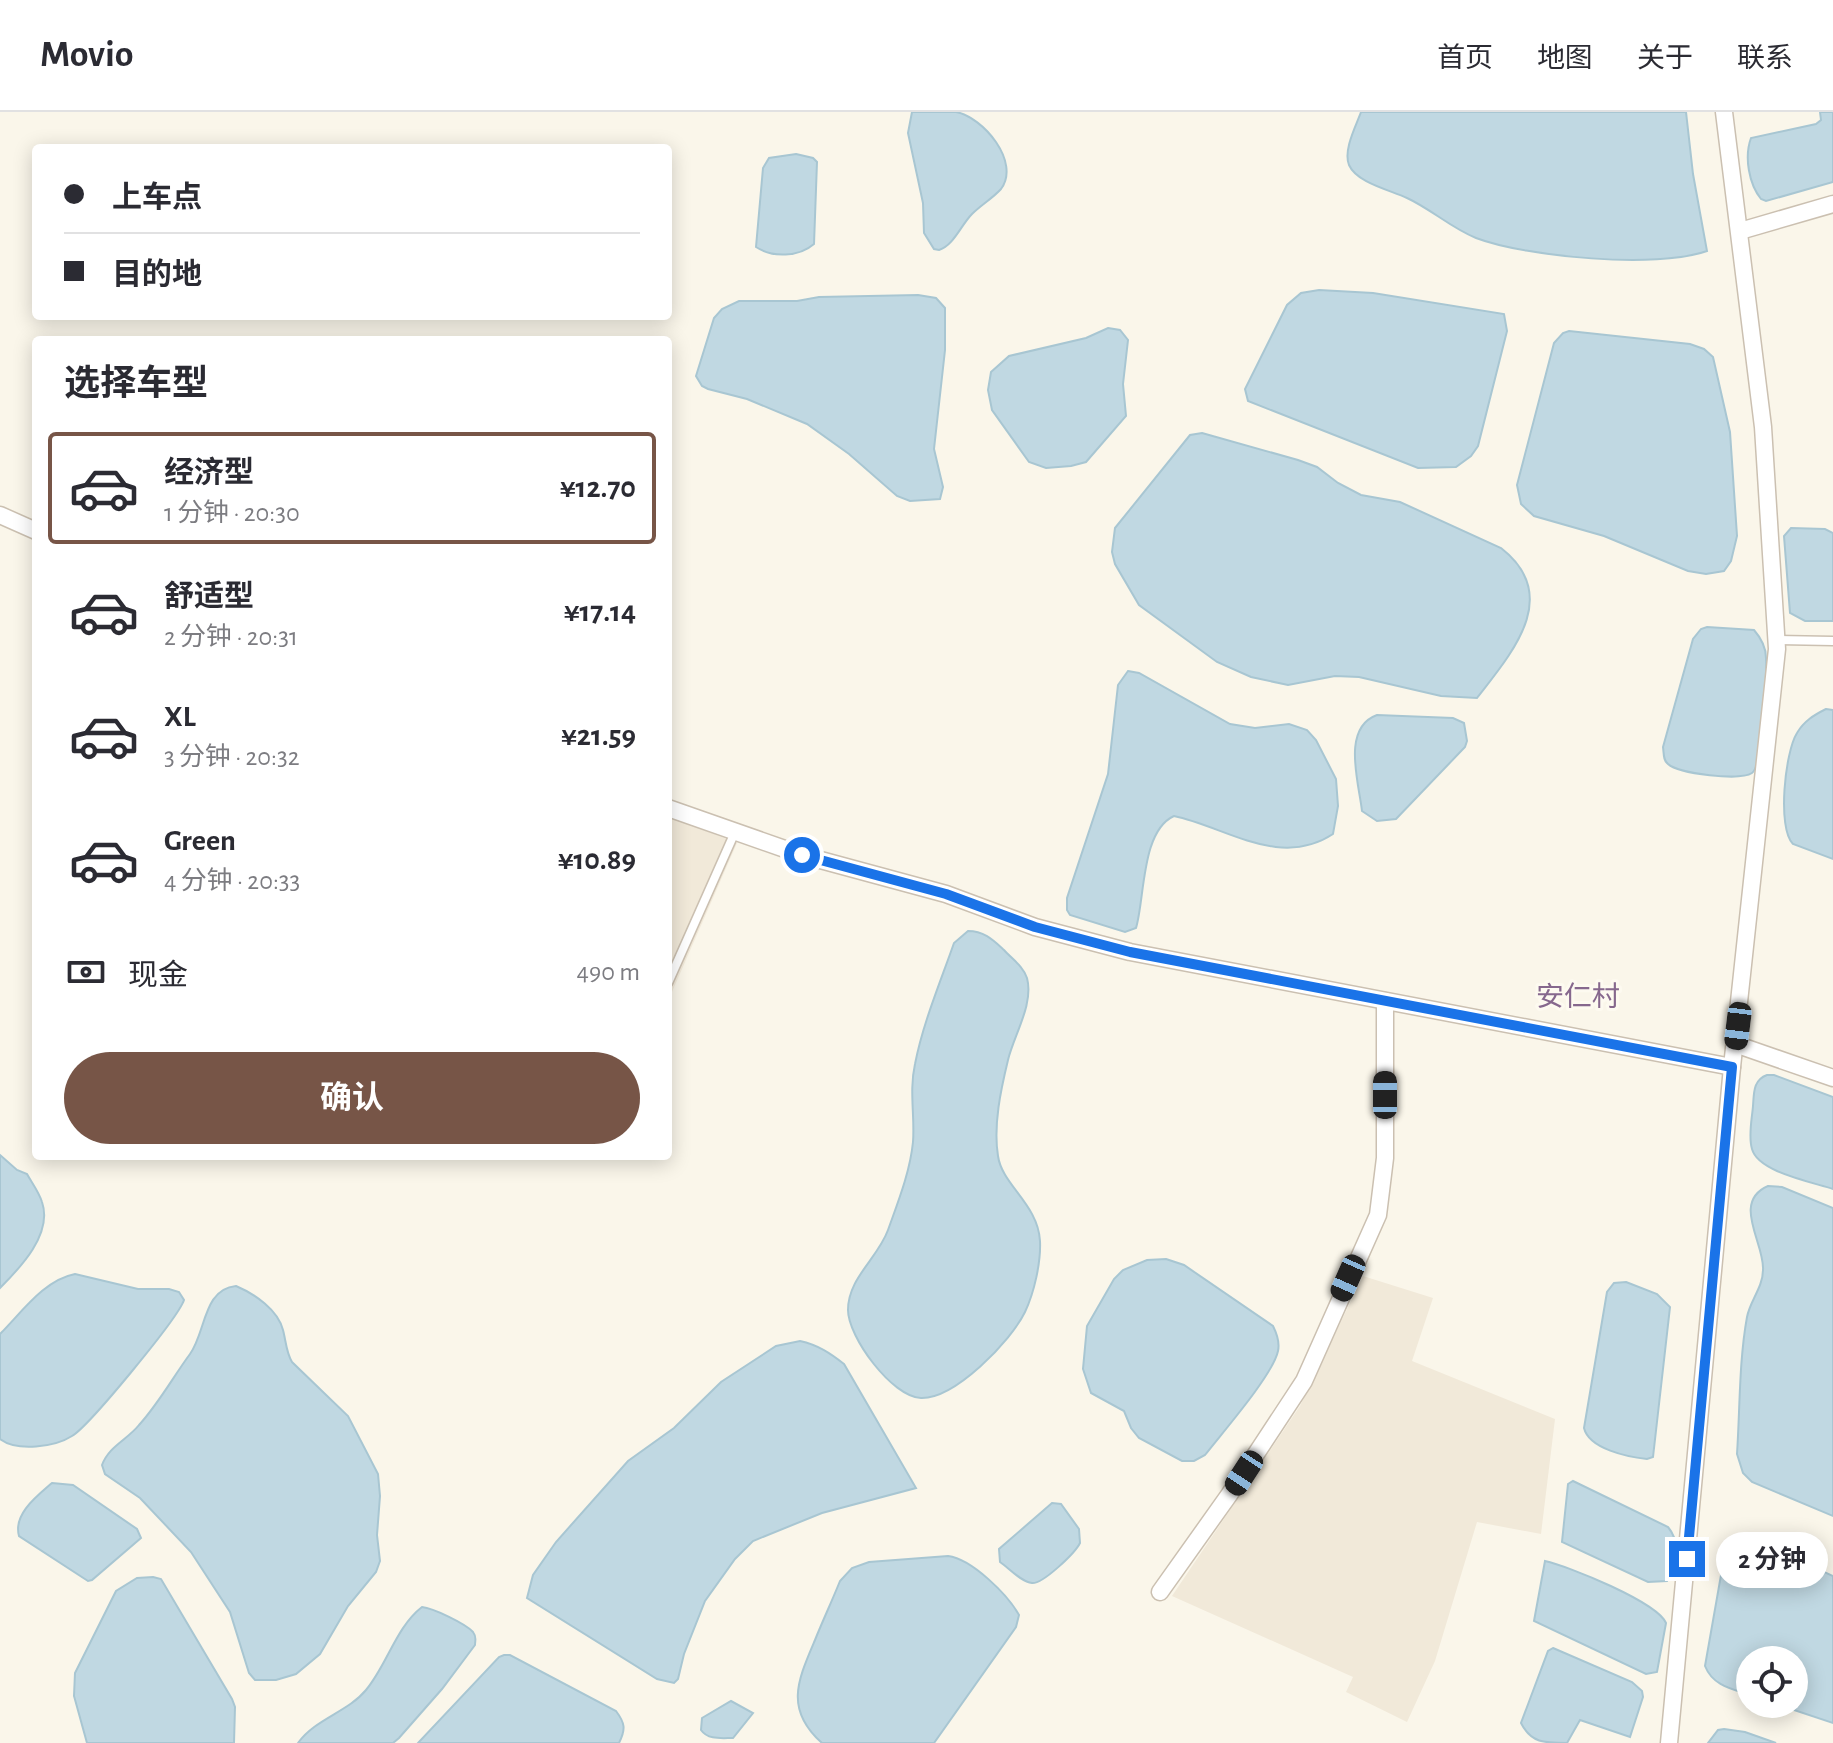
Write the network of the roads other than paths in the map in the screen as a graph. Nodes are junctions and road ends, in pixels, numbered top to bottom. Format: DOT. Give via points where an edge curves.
graph roads {
  1 [pos="1724,112"];
  2 [pos="1833,204"];
  3 [pos="1740,231"];
  4 [pos="0,515"];
  5 [pos="32,529"];
  6 [pos="1776,640"];
  7 [pos="1833,641"];
  8 [pos="672,809"];
  9 [pos="735,832"];
  10 [pos="672,974"];
  11 [pos="1385,1001"];
  12 [pos="1735,1044"];
  13 [pos="1732,1067"];
  14 [pos="1833,1078"];
  15 [pos="1160,1592"];
  16 [pos="1669,1743"];
  1 -- 3 [label="street"];
  2 -- 3 [label="street"];
  3 -- 6 [label="street" via="1763,427"];
  4 -- 5 [label="street"];
  6 -- 7 [label="lane"];
  6 -- 12 [label="street"];
  8 -- 9 [label="street"];
  9 -- 10 [label="lane"];
  9 -- 11 [label="street" via="1080,940"];
  11 -- 13 [label="street"];
  11 -- 15 [label="street" via="1385,1158 1378,1215 1304,1381"];
  12 -- 13 [label="street"];
  12 -- 14 [label="street"];
  13 -- 16 [label="street"];
}
